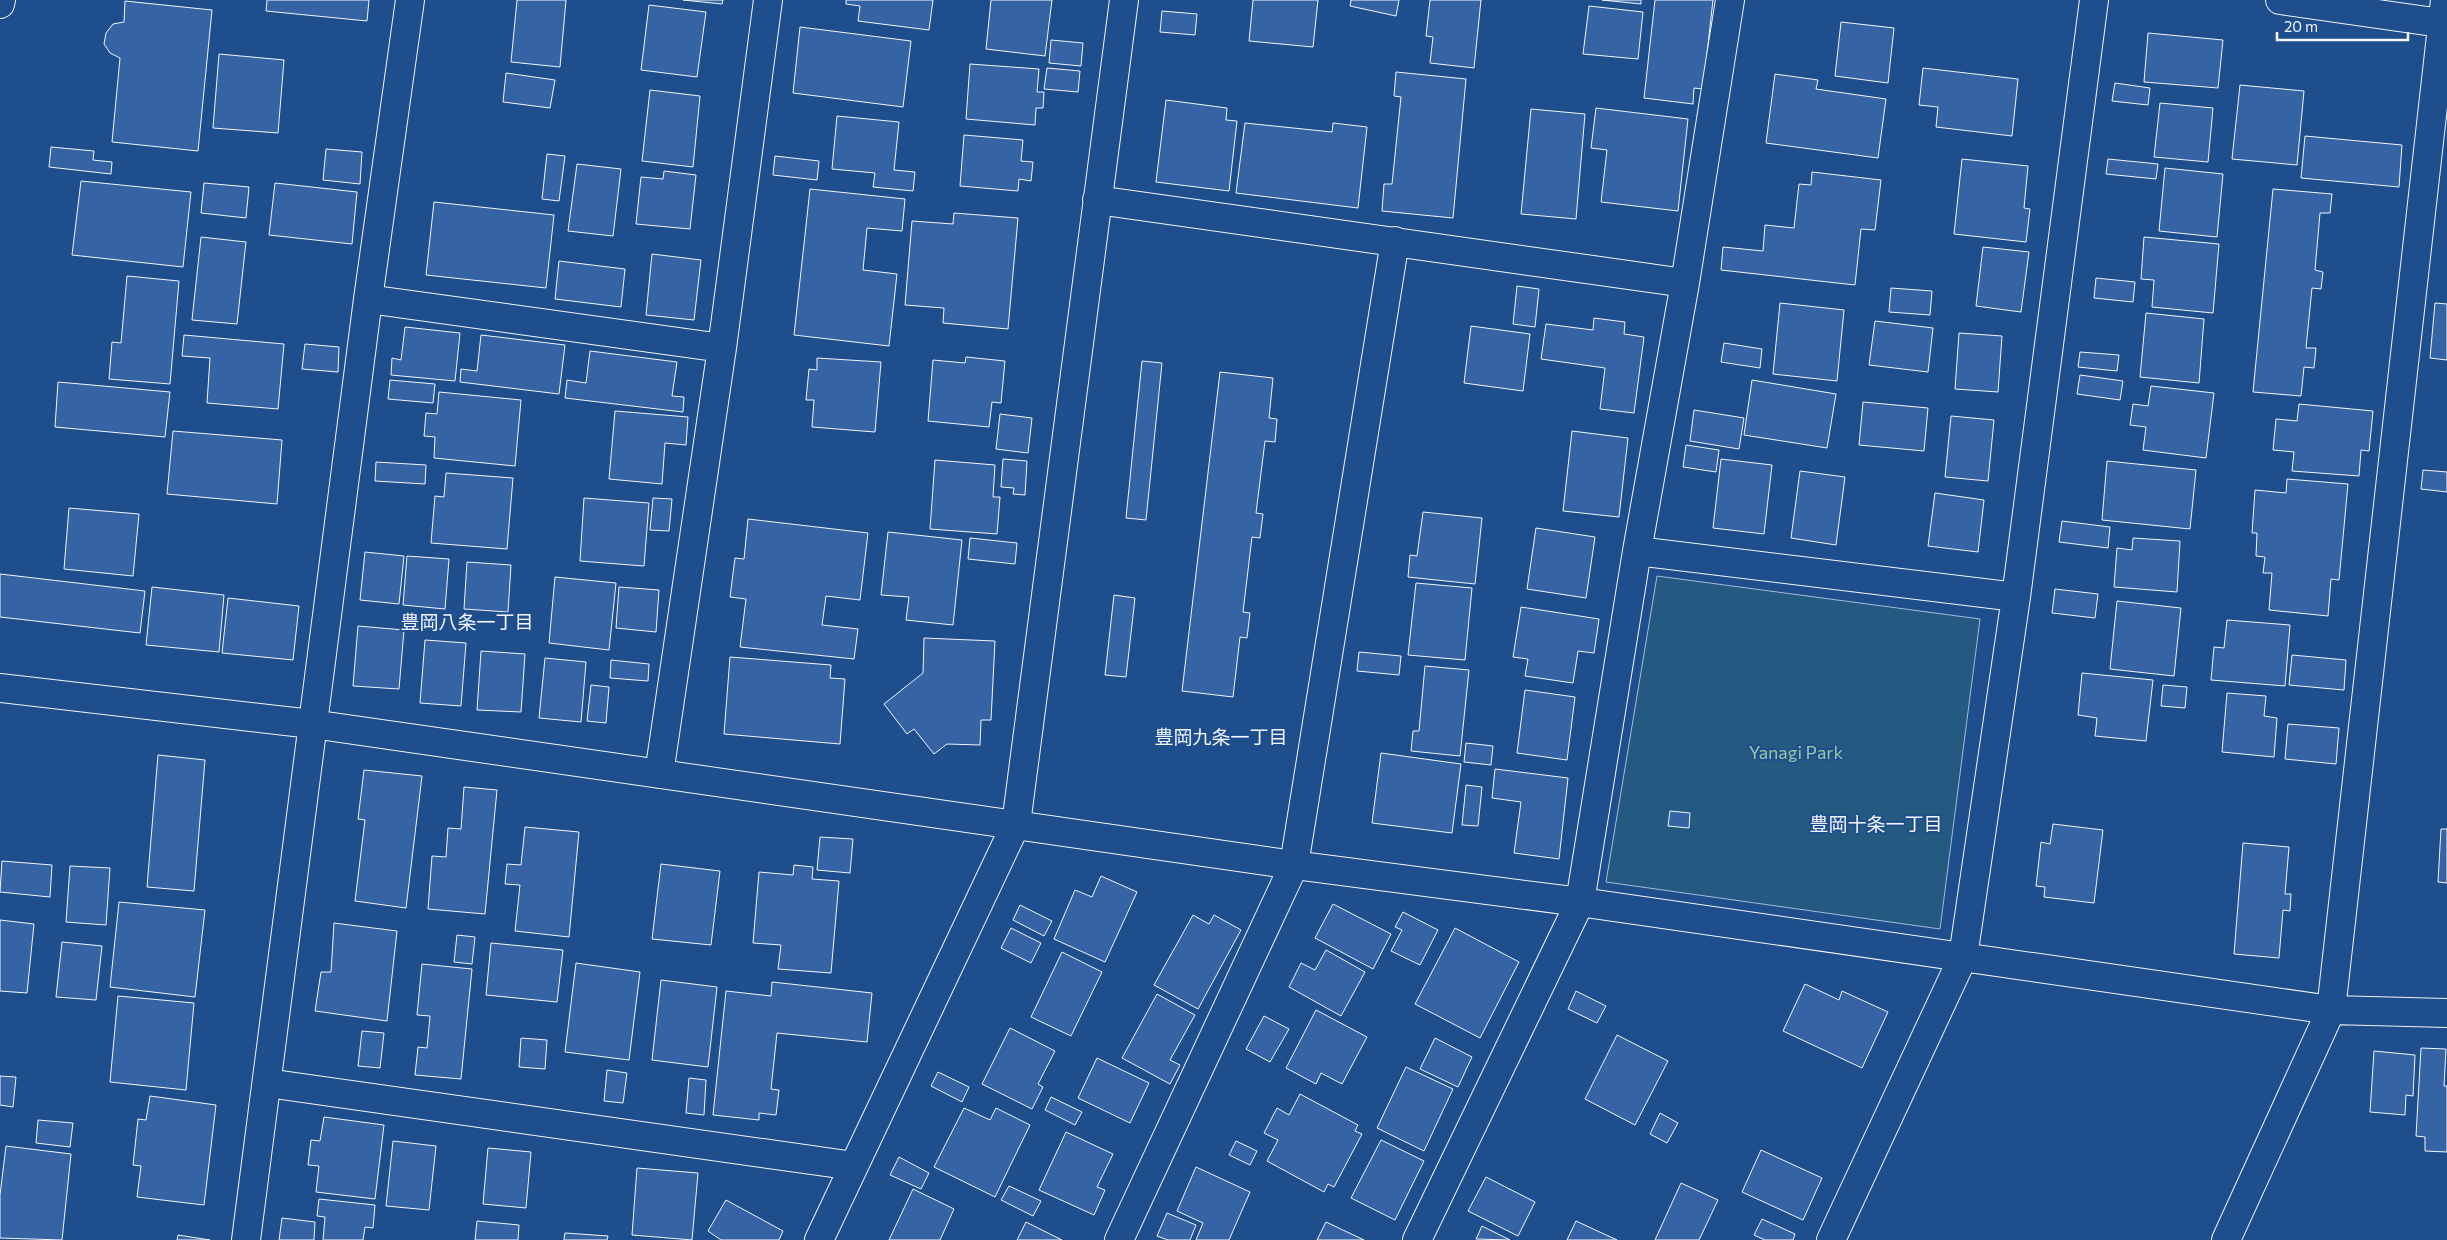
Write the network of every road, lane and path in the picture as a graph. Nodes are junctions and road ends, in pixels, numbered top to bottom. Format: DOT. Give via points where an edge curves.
graph roads {
  1 [pos="1,0"];
  2 [pos="410,0"];
  3 [pos="768,0"];
  4 [pos="1124,0"];
  5 [pos="1730,0"];
  6 [pos="2094,0"];
  7 [pos="2280,0"];
  8 [pos="0,4"];
  9 [pos="2445,16"];
  10 [pos="1097,200"];
  11 [pos="1395,241"];
  12 [pos="1685,283"];
  13 [pos="368,299"];
  14 [pos="722,348"];
  15 [pos="1637,552"];
  16 [pos="2016,596"];
  17 [pos="0,688"];
  18 [pos="312,724"];
  19 [pos="659,774"];
  20 [pos="1016,824"];
  21 [pos="1294,865"];
  22 [pos="1580,902"];
  23 [pos="1963,957"];
  24 [pos="2331,1010"];
  25 [pos="2447,1013"];
  26 [pos="267,1083"];
  27 [pos="854,1166"];
  28 [pos="246,1240"];
  29 [pos="819,1240"];
  30 [pos="1119,1240"];
  31 [pos="1416,1240"];
  32 [pos="1831,1240"];
  33 [pos="2226,1240"];
  1 -- 8 [label="street"];
  2 -- 13 [label="street"];
  3 -- 14 [label="street"];
  4 -- 10 [label="street"];
  5 -- 12 [label="street"];
  6 -- 16 [label="street"];
  7 -- 9 [label="street"];
  9 -- 24 [label="street"];
  10 -- 11 [label="street"];
  10 -- 20 [label="street"];
  11 -- 12 [label="street"];
  11 -- 21 [label="street"];
  12 -- 15 [label="street"];
  13 -- 14 [label="street"];
  13 -- 18 [label="street"];
  14 -- 19 [label="street"];
  15 -- 16 [label="street"];
  15 -- 22 [label="street"];
  16 -- 23 [label="street"];
  17 -- 18 [label="street"];
  18 -- 19 [label="street"];
  18 -- 26 [label="street"];
  19 -- 20 [label="street"];
  20 -- 21 [label="street"];
  20 -- 27 [label="street"];
  21 -- 22 [label="street"];
  21 -- 30 [label="street"];
  22 -- 23 [label="street"];
  22 -- 31 [label="street"];
  23 -- 24 [label="street"];
  23 -- 32 [label="street"];
  24 -- 25 [label="street"];
  24 -- 33 [label="street"];
  26 -- 27 [label="street"];
  26 -- 28 [label="street"];
  27 -- 29 [label="street"];
}
